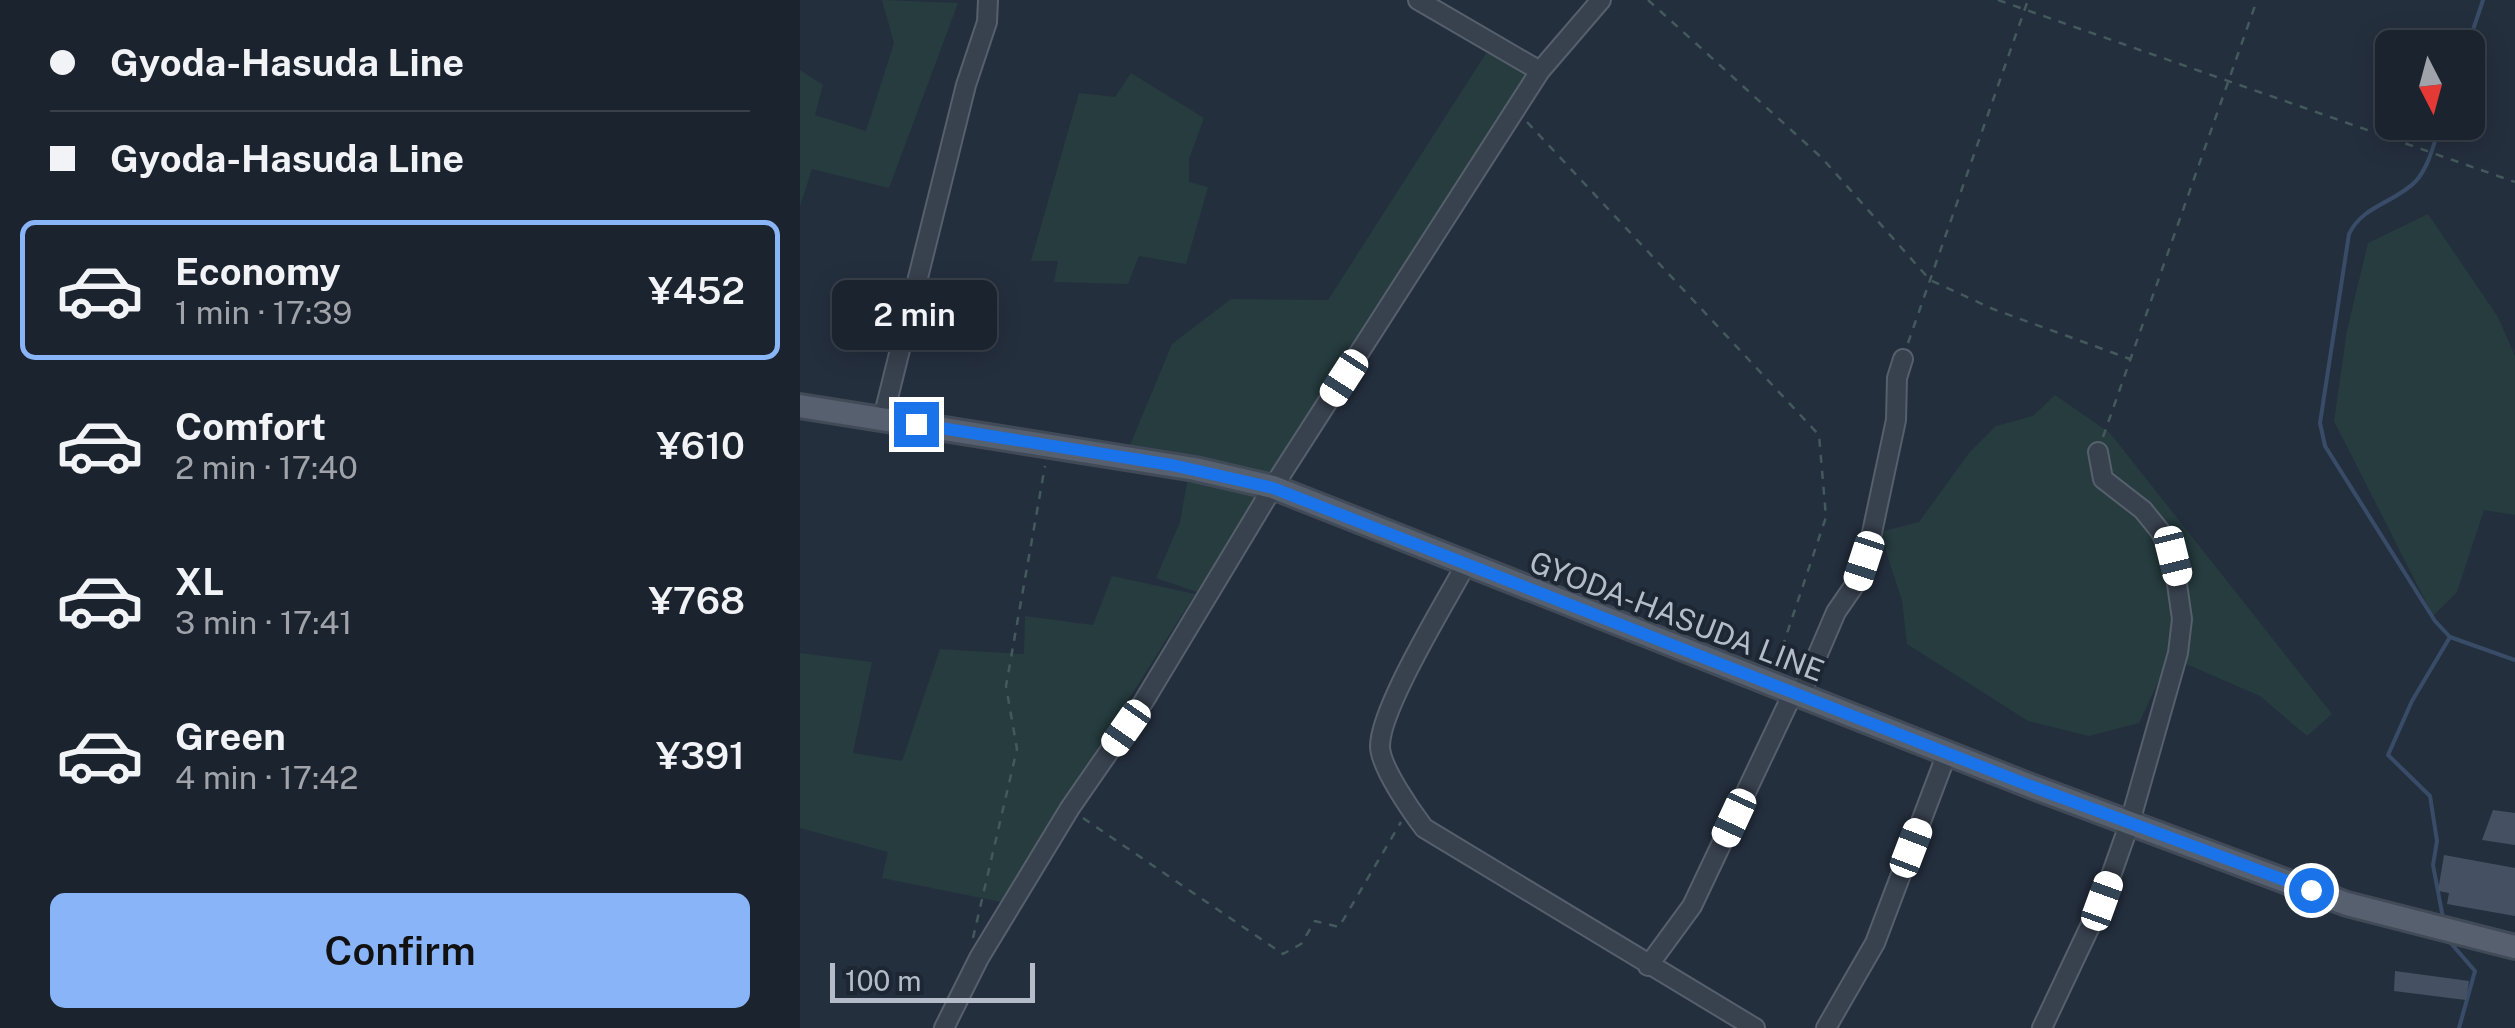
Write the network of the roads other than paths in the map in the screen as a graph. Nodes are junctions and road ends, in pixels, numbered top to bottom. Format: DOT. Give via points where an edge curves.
graph roads {
  1 [pos="988,0"];
  2 [pos="1418,0"];
  3 [pos="1601,0"];
  4 [pos="1540,71"];
  5 [pos="1903,358"];
  6 [pos="800,406"];
  7 [pos="883,418"];
  8 [pos="2098,452"];
  9 [pos="1273,488"];
  10 [pos="1465,566"];
  11 [pos="1788,691"];
  12 [pos="1947,753"];
  13 [pos="2130,822"];
  14 [pos="2515,947"];
  15 [pos="1648,966"];
  16 [pos="944,1028"];
  17 [pos="1755,1028"];
  18 [pos="1826,1028"];
  19 [pos="2042,1028"];
  1 -- 7 [label="street"];
  2 -- 4 [label="street"];
  3 -- 4 [label="street"];
  4 -- 9 [label="street"];
  5 -- 11 [label="street" via="1896,420 1858,580"];
  6 -- 7 [label="main road, GYODA-HASUDA LINE"];
  7 -- 9 [label="main road, GYODA-HASUDA LINE"];
  8 -- 13 [label="street" via="2103,479 2160,531 2181,588 2178,653"];
  9 -- 10 [label="main road, GYODA-HASUDA LINE"];
  9 -- 16 [label="street" via="1144,701 1070,808"];
  10 -- 11 [label="main road, GYODA-HASUDA LINE"];
  10 -- 15 [label="street" via="1386,716 1380,749 1424,828"];
  11 -- 12 [label="main road, GYODA-HASUDA LINE"];
  11 -- 15 [label="street" via="1692,906"];
  12 -- 13 [label="main road, GYODA-HASUDA LINE"];
  12 -- 18 [label="street" via="1875,942"];
  13 -- 14 [label="main road, GYODA-HASUDA LINE" via="2347,904"];
  13 -- 19 [label="street" via="2102,901"];
  15 -- 17 [label="street"];
}
